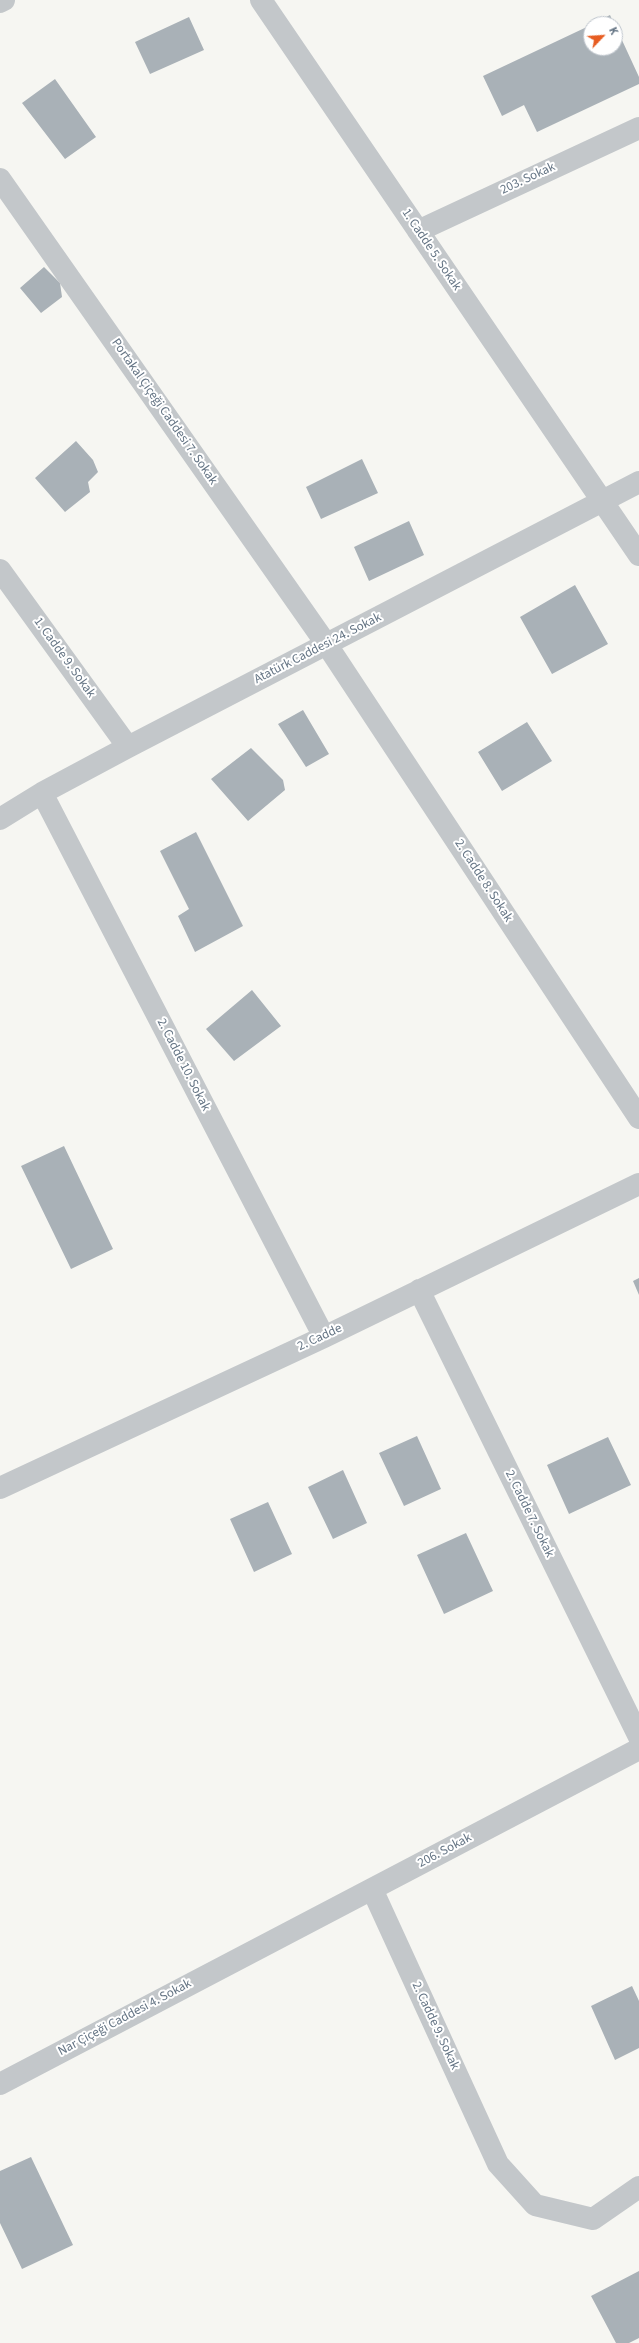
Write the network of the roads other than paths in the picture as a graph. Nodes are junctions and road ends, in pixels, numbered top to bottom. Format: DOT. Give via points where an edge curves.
graph roads {
  1 [pos="4,0"];
  2 [pos="261,0"];
  3 [pos="0,2"];
  4 [pos="639,128"];
  5 [pos="0,178"];
  6 [pos="418,231"];
  7 [pos="639,482"];
  8 [pos="601,501"];
  9 [pos="639,555"];
  10 [pos="0,570"];
  11 [pos="327,645"];
  12 [pos="128,747"];
  13 [pos="42,793"];
  14 [pos="0,819"];
  15 [pos="639,1118"];
  16 [pos="639,1184"];
  17 [pos="419,1290"];
  18 [pos="324,1337"];
  19 [pos="0,1488"];
  20 [pos="639,1737"];
  21 [pos="639,1749"];
  22 [pos="372,1889"];
  23 [pos="250,1953"];
  24 [pos="0,2084"];
  25 [pos="639,2187"];
  1 -- 3 [label="street"];
  2 -- 6 [label="street, 1. Cadde 5. Sokak"];
  4 -- 6 [label="street, 203. Sokak"];
  5 -- 11 [label="street, Portakal Çiçeği Caddesi 7. Sokak"];
  6 -- 8 [label="street, 1. Cadde 5. Sokak"];
  7 -- 8 [label="street, Atatürk Caddesi 24. Sokak"];
  8 -- 9 [label="street, 1. Cadde 5. Sokak"];
  8 -- 11 [label="street, Atatürk Caddesi 24. Sokak"];
  10 -- 12 [label="street, 1. Cadde 9. Sokak"];
  11 -- 12 [label="street, Atatürk Caddesi 24. Sokak"];
  11 -- 15 [label="street, 2. Cadde 8. Sokak"];
  12 -- 13 [label="street, Atatürk Caddesi 24. Sokak"];
  13 -- 14 [label="street, Atatürk Caddesi 24. Sokak"];
  13 -- 18 [label="street, 2. Cadde 10. Sokak"];
  16 -- 17 [label="street, 2. Cadde"];
  17 -- 18 [label="street, 2. Cadde"];
  17 -- 20 [label="street, 2. Cadde 7. Sokak"];
  18 -- 19 [label="street, 2. Cadde"];
  21 -- 22 [label="street, 206. Sokak"];
  22 -- 23 [label="street, 206. Sokak"];
  22 -- 25 [label="street, 2. Cadde 9. Sokak" via="498,2164 535,2205 593,2219"];
  23 -- 24 [label="street, Nar Çiçeği Caddesi 4. Sokak"];
}
